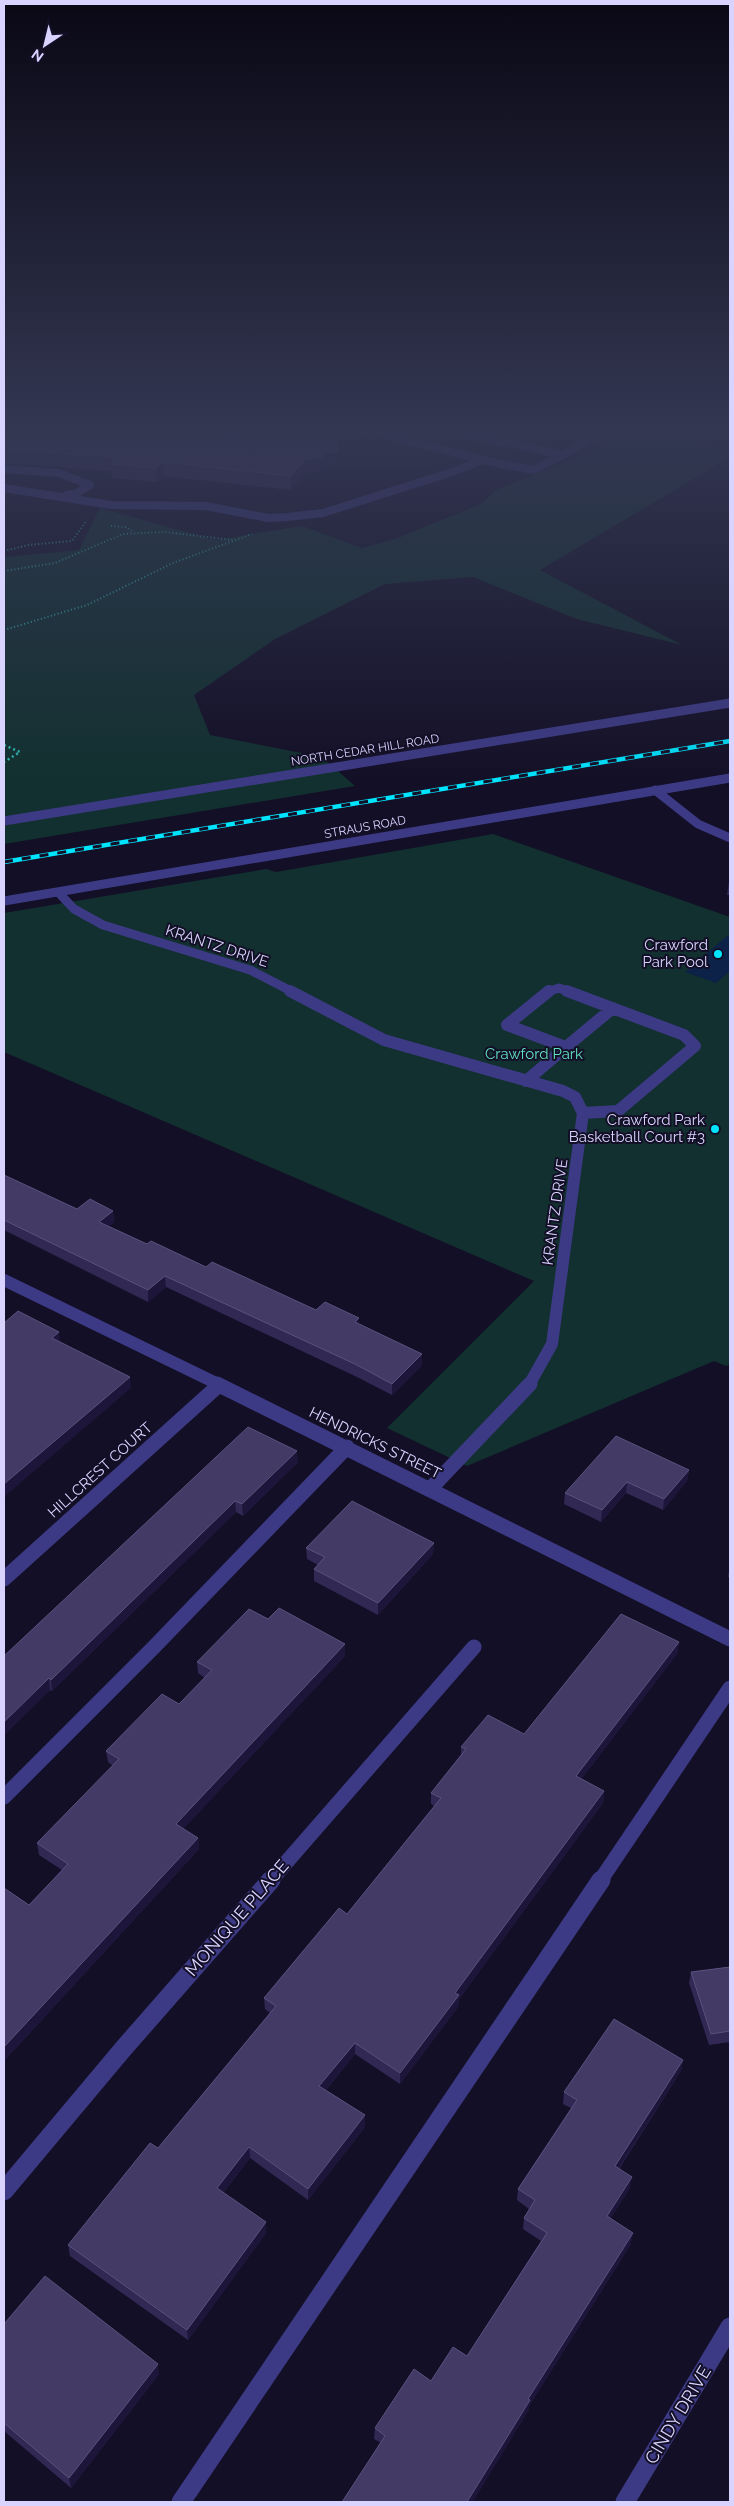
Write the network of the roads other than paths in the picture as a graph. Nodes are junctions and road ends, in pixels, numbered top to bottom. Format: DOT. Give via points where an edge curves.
graph roads {
  1 [pos="730,703"];
  2 [pos="730,778"];
  3 [pos="655,790"];
  4 [pos="4,821"];
  5 [pos="730,838"];
  6 [pos="58,892"];
  7 [pos="4,901"];
  8 [pos="613,1008"];
  9 [pos="566,1047"];
  10 [pos="526,1081"];
  11 [pos="584,1113"];
  12 [pos="4,1280"];
  13 [pos="219,1385"];
  14 [pos="347,1447"];
  15 [pos="430,1488"];
  16 [pos="4,1579"];
  17 [pos="730,1639"];
  18 [pos="474,1647"];
  19 [pos="730,1688"];
  20 [pos="4,1798"];
  21 [pos="4,2191"];
  22 [pos="730,2327"];
  23 [pos="181,2502"];
  24 [pos="625,2502"];
  1 -- 4 [label="street, NORTH CEDAR HILL ROAD"];
  2 -- 3 [label="street, STRAUS ROAD"];
  3 -- 5 [label="street" via="698,824"];
  3 -- 6 [label="street, STRAUS ROAD"];
  6 -- 7 [label="street, STRAUS ROAD"];
  6 -- 10 [label="street, KRANTZ DRIVE" via="74,909 103,926 250,970 384,1040"];
  8 -- 9 [label="street"];
  8 -- 9 [label="street" via="559,988 549,991 507,1025"];
  8 -- 11 [label="street" via="684,1035 695,1046 618,1110"];
  9 -- 10 [label="street"];
  10 -- 11 [label="street, KRANTZ DRIVE" via="575,1097"];
  11 -- 15 [label="street, KRANTZ DRIVE" via="552,1344 531,1383"];
  12 -- 13 [label="street, HENDRICKS STREET"];
  13 -- 14 [label="street, HENDRICKS STREET"];
  13 -- 16 [label="street, HILLCREST COURT"];
  14 -- 15 [label="street, HENDRICKS STREET"];
  14 -- 20 [label="street"];
  15 -- 17 [label="street, HENDRICKS STREET"];
  18 -- 21 [label="street, MONIQUE PLACE" via="123,2049"];
  19 -- 23 [label="street"];
  22 -- 24 [label="street, CINDY DRIVE"];
}
